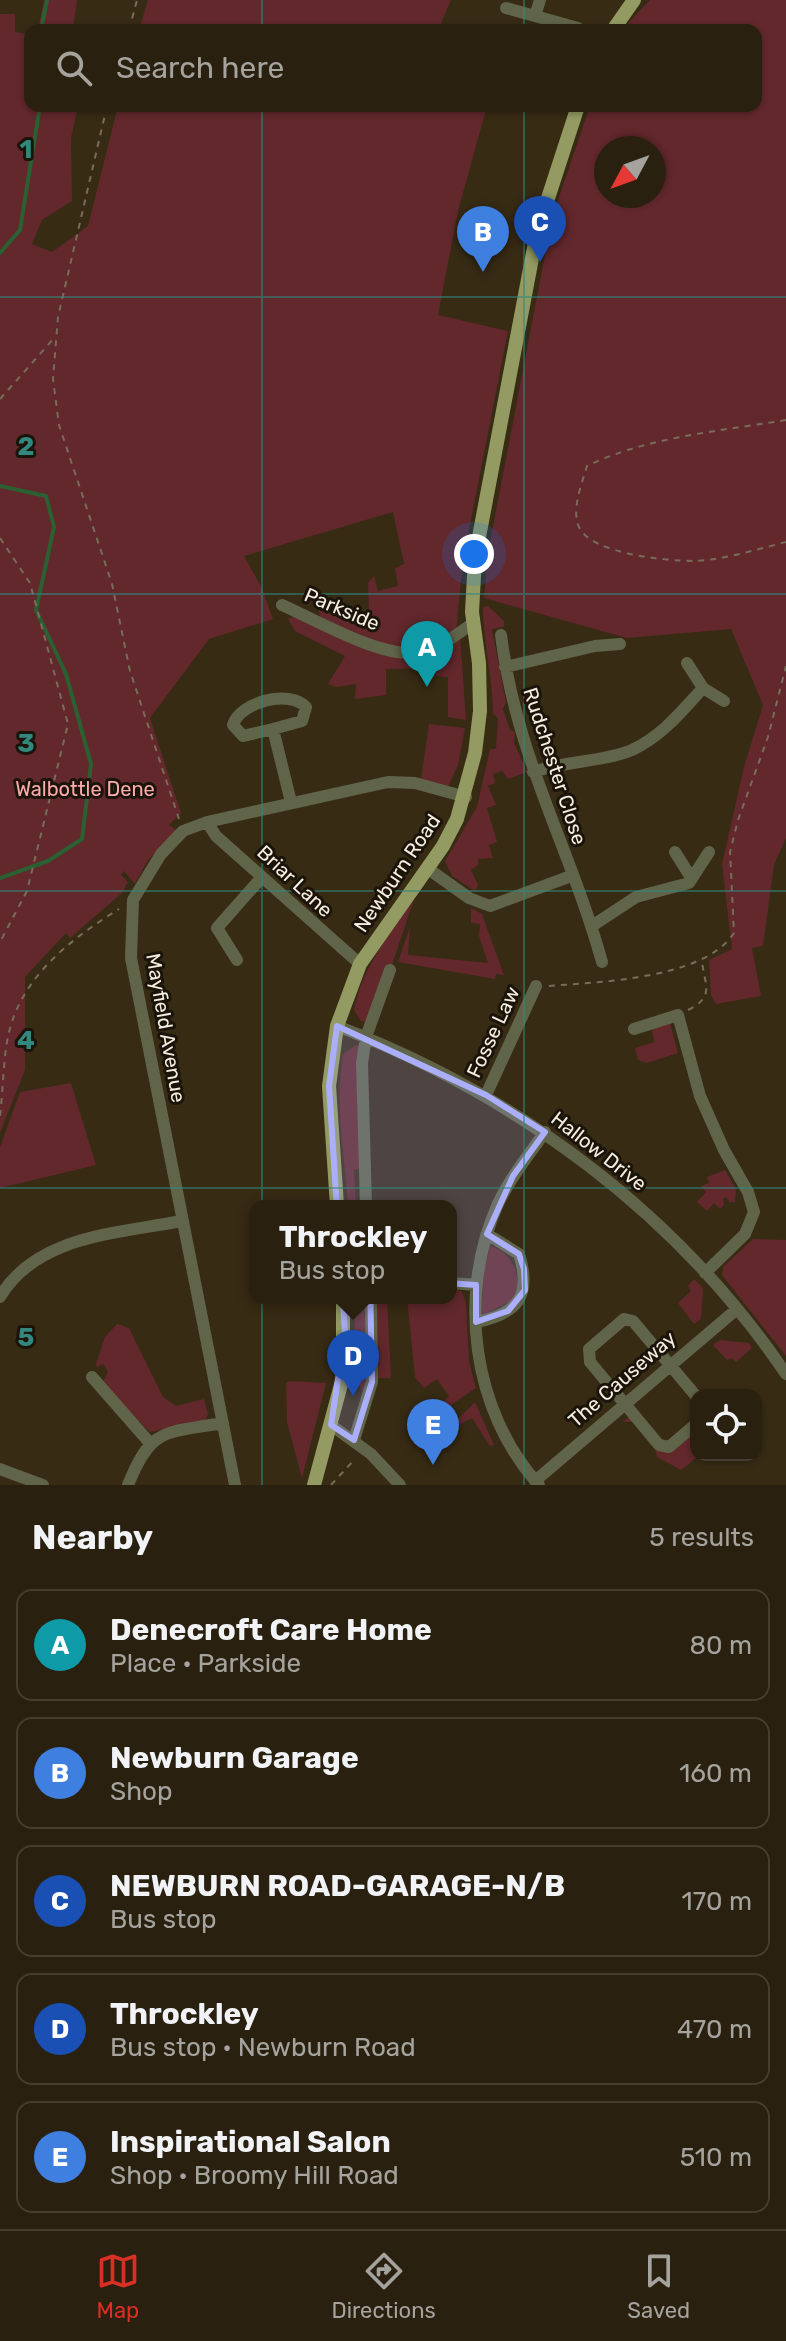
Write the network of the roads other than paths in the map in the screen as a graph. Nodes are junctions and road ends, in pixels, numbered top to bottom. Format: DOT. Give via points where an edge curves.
graph roads {
  1 [pos="540,0"];
  2 [pos="634,0"];
  3 [pos="506,8"];
  4 [pos="535,16"];
  5 [pos="564,24"];
  6 [pos="617,24"];
  7 [pos="576,112"];
  8 [pos="282,605"];
  9 [pos="473,623"];
  10 [pos="501,635"];
  11 [pos="620,644"];
  12 [pos="687,663"];
  13 [pos="505,667"];
  14 [pos="703,688"];
  15 [pos="724,701"];
  16 [pos="273,729"];
  17 [pos="533,772"];
  18 [pos="466,797"];
  19 [pos="291,802"];
  20 [pos="207,822"];
  21 [pos="675,852"];
  22 [pos="709,852"];
  23 [pos="427,868"];
  24 [pos="571,876"];
  25 [pos="262,877"];
  26 [pos="692,879"];
  27 [pos="592,926"];
  28 [pos="237,960"];
  29 [pos="602,962"];
  30 [pos="360,964"];
  31 [pos="390,970"];
  32 [pos="536,986"];
  33 [pos="337,1026"];
  34 [pos="634,1029"];
  35 [pos="366,1037"];
  36 [pos="486,1095"];
  37 [pos="545,1132"];
  38 [pos="337,1200"];
  39 [pos="366,1200"];
  40 [pos="181,1221"];
  41 [pos="487,1234"];
  42 [pos="705,1273"];
  43 [pos="457,1283"];
  44 [pos="476,1285"];
  45 [pos="0,1297"];
  46 [pos="343,1304"];
  47 [pos="371,1304"];
  48 [pos="737,1309"];
  49 [pos="476,1322"];
  50 [pos="669,1364"];
  51 [pos="786,1374"];
  52 [pos="92,1377"];
  53 [pos="690,1389"];
  54 [pos="624,1403"];
  55 [pos="223,1423"];
  56 [pos="331,1425"];
  57 [pos="690,1429"];
  58 [pos="354,1440"];
  59 [pos="149,1442"];
  60 [pos="0,1469"];
  61 [pos="537,1483"];
  62 [pos="43,1485"];
  63 [pos="128,1485"];
  64 [pos="235,1485"];
  65 [pos="314,1485"];
  66 [pos="400,1485"];
  1 -- 4 [label="street"];
  2 -- 6 [label="main road"];
  3 -- 4 [label="street"];
  4 -- 5 [label="street"];
  7 -- 9 [label="main road, Newburn Road" via="537,232 475,558"];
  8 -- 9 [label="street, Parkside" via="381,648 410,653 436,647"];
  9 -- 18 [label="main road, Newburn Road" via="480,711"];
  10 -- 13 [label="street, Rudchester Close"];
  11 -- 13 [label="street, Rudchester Close"];
  12 -- 14 [label="street"];
  13 -- 17 [label="street, Rudchester Close"];
  14 -- 15 [label="street"];
  14 -- 17 [label="street" via="664,732 630,751"];
  16 -- 16 [label="street" via="302,721 306,707 294,700 266,701 240,714 233,725 243,736"];
  16 -- 19 [label="street"];
  17 -- 24 [label="street, Rudchester Close"];
  18 -- 19 [label="street, Mayfield Avenue" via="415,783 388,782"];
  18 -- 23 [label="main road, Newburn Road"];
  19 -- 20 [label="street, Mayfield Avenue"];
  20 -- 25 [label="street, Briar Lane"];
  20 -- 40 [label="street, Mayfield Avenue" via="183,831 161,854 133,900 131,958"];
  21 -- 26 [label="street"];
  22 -- 26 [label="street"];
  23 -- 24 [label="street, Rudchester Close" via="490,906"];
  23 -- 30 [label="main road, Newburn Road"];
  24 -- 27 [label="street, Rudchester Close"];
  25 -- 28 [label="street" via="217,928"];
  25 -- 30 [label="street, Briar Lane"];
  26 -- 27 [label="street" via="636,897"];
  27 -- 29 [label="street, Rudchester Close"];
  30 -- 33 [label="main road, Newburn Road"];
  31 -- 35 [label="street"];
  32 -- 36 [label="street, Fosse Law"];
  33 -- 35 [label="street, Hallow Drive"];
  33 -- 38 [label="main road, Newburn Road" via="329,1086"];
  34 -- 42 [label="street" via="678,1015 700,1096 754,1212 745,1234"];
  35 -- 36 [label="street, Hallow Drive"];
  35 -- 39 [label="street"];
  36 -- 37 [label="street, Hallow Drive"];
  37 -- 41 [label="street" via="513,1176"];
  37 -- 42 [label="street, Hallow Drive" via="613,1184"];
  40 -- 45 [label="street" via="52,1249 28,1264"];
  40 -- 55 [label="street, Mayfield Avenue"];
  41 -- 44 [label="street"];
  41 -- 49 [label="street" via="519,1254 525,1290 508,1311"];
  42 -- 48 [label="street, Hallow Drive"];
  43 -- 44 [label="street"];
  44 -- 49 [label="street"];
  46 -- 56 [label="main road" via="343,1377"];
  47 -- 58 [label="street" via="372,1382"];
  48 -- 50 [label="street, The Causeway"];
  48 -- 51 [label="street, Hallow Drive"];
  49 -- 61 [label="street" via="490,1404 503,1434"];
  50 -- 53 [label="street"];
  50 -- 54 [label="street, The Causeway"];
  50 -- 54 [label="street" via="633,1321 624,1319 612,1329 589,1349 590,1362"];
  52 -- 59 [label="street"];
  54 -- 57 [label="street" via="659,1445 669,1447"];
  54 -- 61 [label="street, The Causeway"];
  55 -- 59 [label="street"];
  55 -- 64 [label="street, Mayfield Avenue"];
  56 -- 58 [label="street"];
  56 -- 65 [label="main road"];
  58 -- 66 [label="street"];
  59 -- 63 [label="street"];
  60 -- 62 [label="street"];
}
